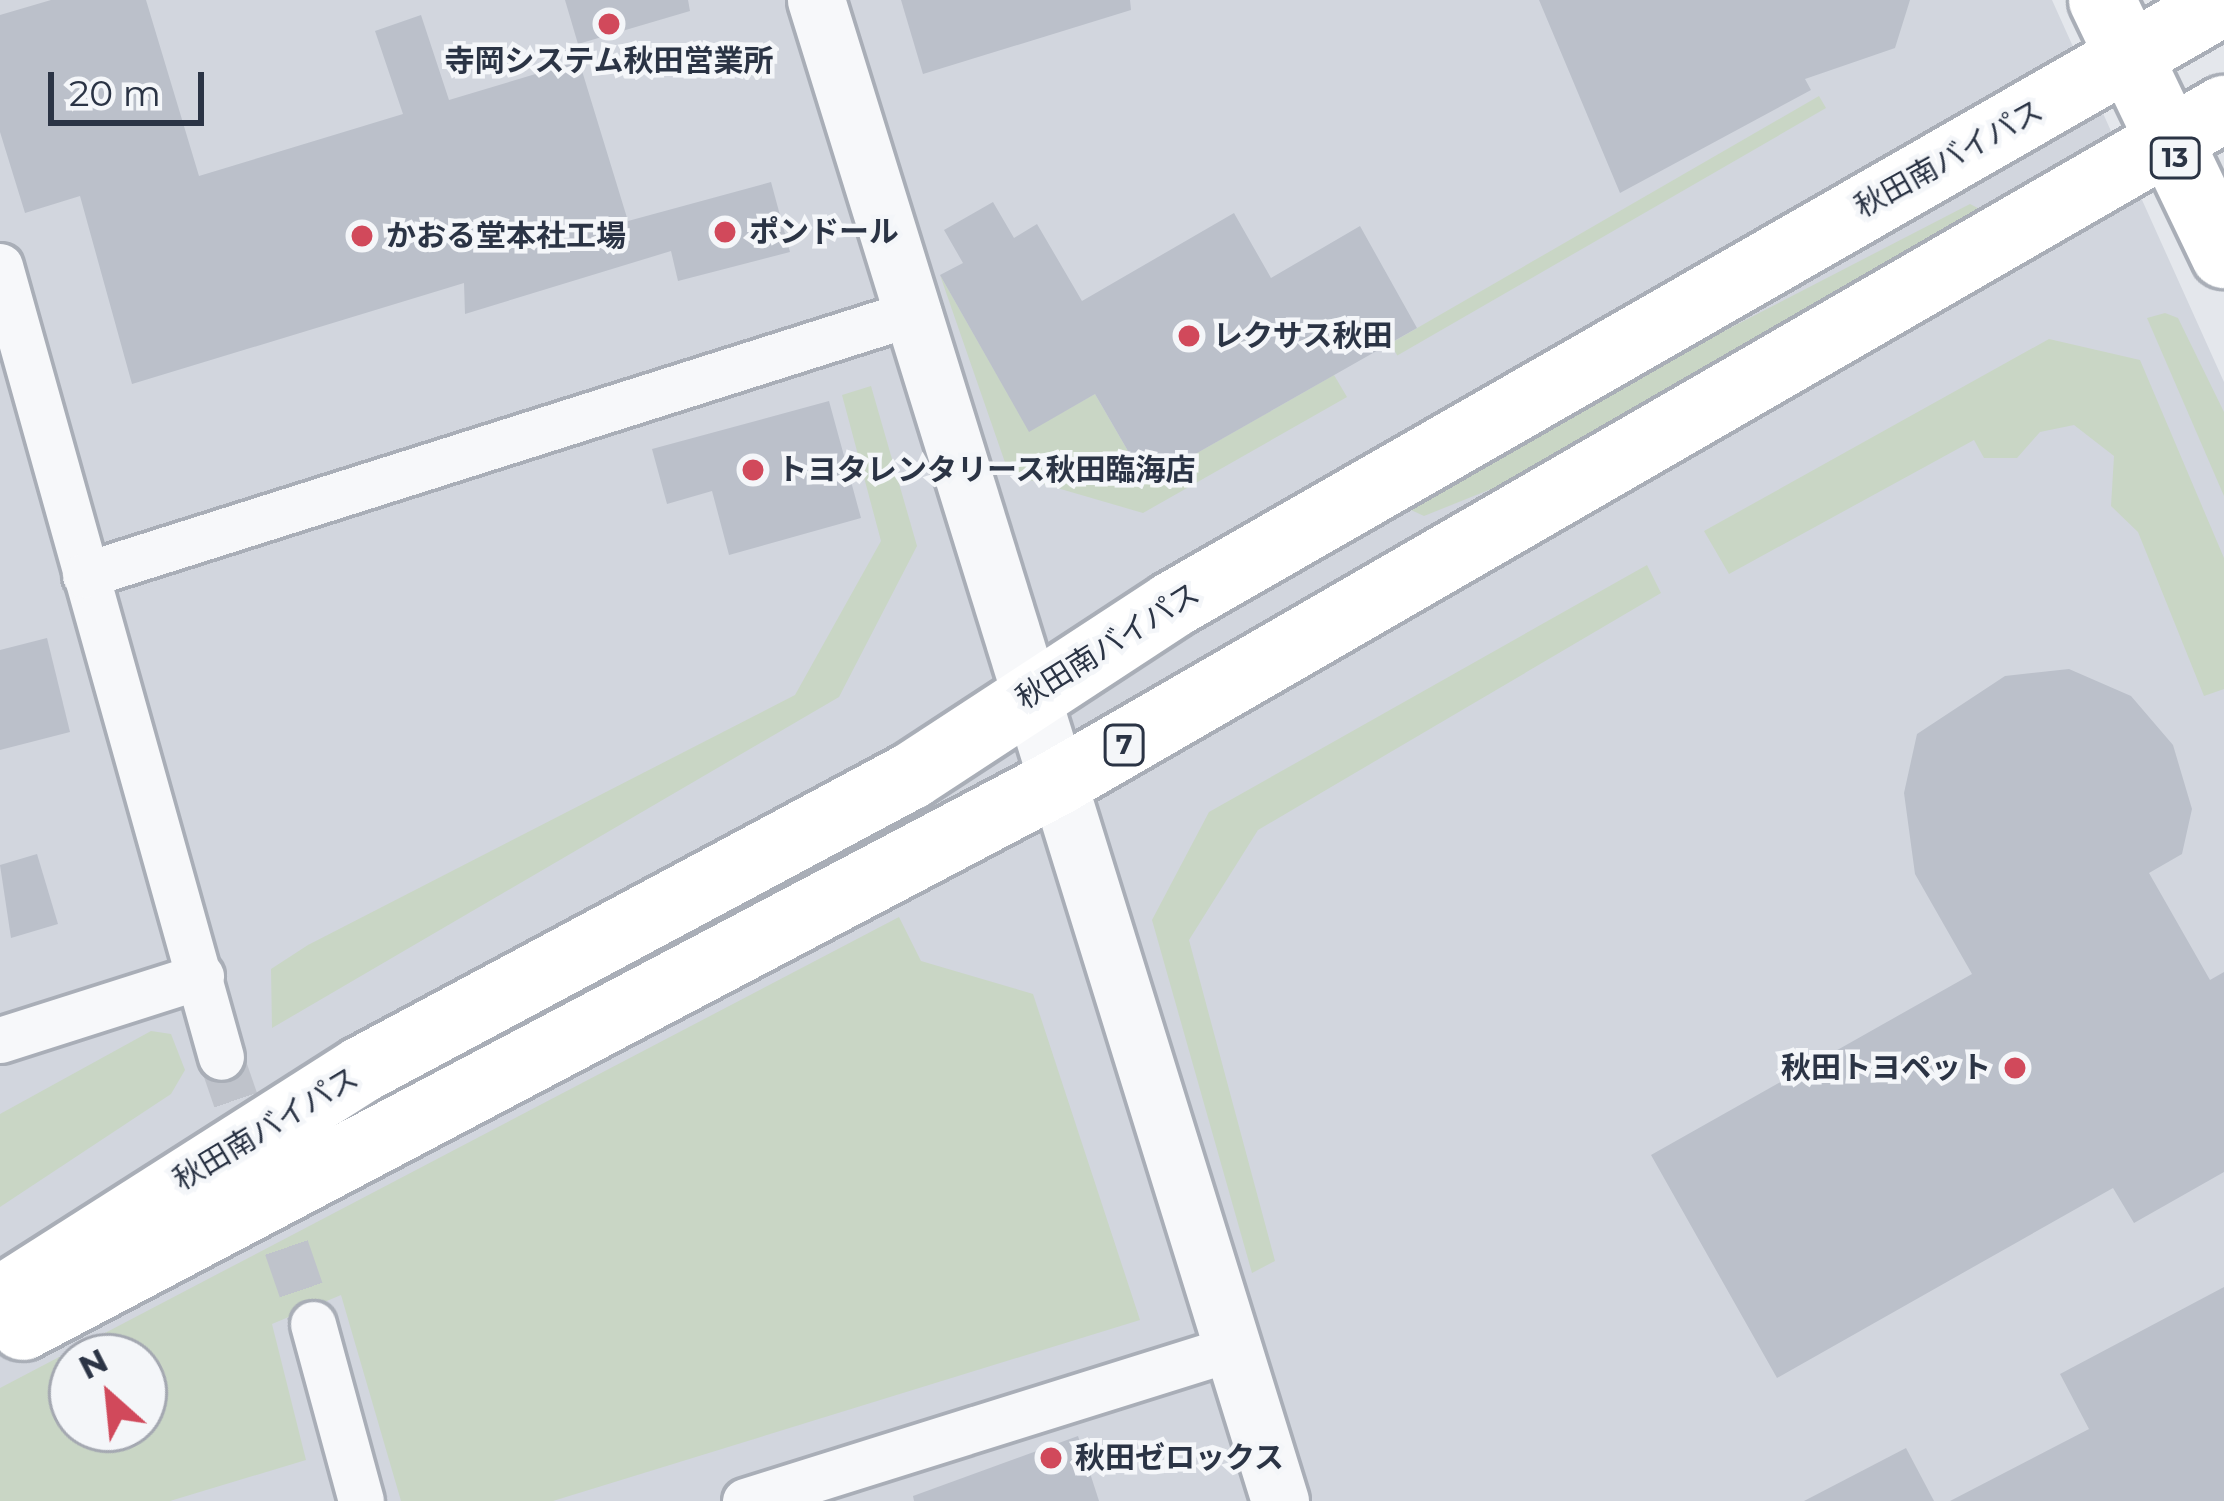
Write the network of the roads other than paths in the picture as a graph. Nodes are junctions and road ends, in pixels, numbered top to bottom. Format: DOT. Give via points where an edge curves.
graph roads {
  1 [pos="816,0"];
  2 [pos="2102,0"];
  3 [pos="2224,2"];
  4 [pos="2129,60"];
  5 [pos="2224,109"];
  6 [pos="2169,146"];
  7 [pos="2224,255"];
  8 [pos="0,266"];
  9 [pos="918,311"];
  10 [pos="85,575"];
  11 [pos="1030,692"];
  12 [pos="1056,783"];
  13 [pos="201,976"];
  14 [pos="0,1040"];
  15 [pos="220,1057"];
  16 [pos="0,1300"];
  17 [pos="313,1324"];
  18 [pos="0,1339"];
  19 [pos="1233,1348"];
  20 [pos="361,1501"];
  21 [pos="746,1501"];
  22 [pos="1280,1501"];
  1 -- 9 [label="street"];
  2 -- 4 [label="highway"];
  3 -- 4 [label="highway, 秋田南バイパス"];
  4 -- 6 [label="highway, 13"];
  4 -- 11 [label="highway, 秋田南バイパス" via="1726,281"];
  5 -- 6 [label="highway, 秋田南バイパス / 7"];
  6 -- 7 [label="highway, 13"];
  6 -- 12 [label="highway, 秋田南バイパス / 7"];
  8 -- 10 [label="street"];
  9 -- 10 [label="street"];
  9 -- 11 [label="street"];
  10 -- 13 [label="street"];
  11 -- 12 [label="street"];
  11 -- 16 [label="highway, 秋田南バイパス" via="911,776 361,1070"];
  12 -- 18 [label="highway, 秋田南バイパス / 7"];
  12 -- 19 [label="street"];
  13 -- 14 [label="street"];
  13 -- 15 [label="street"];
  17 -- 20 [label="street"];
  19 -- 21 [label="street"];
  19 -- 22 [label="street"];
}
